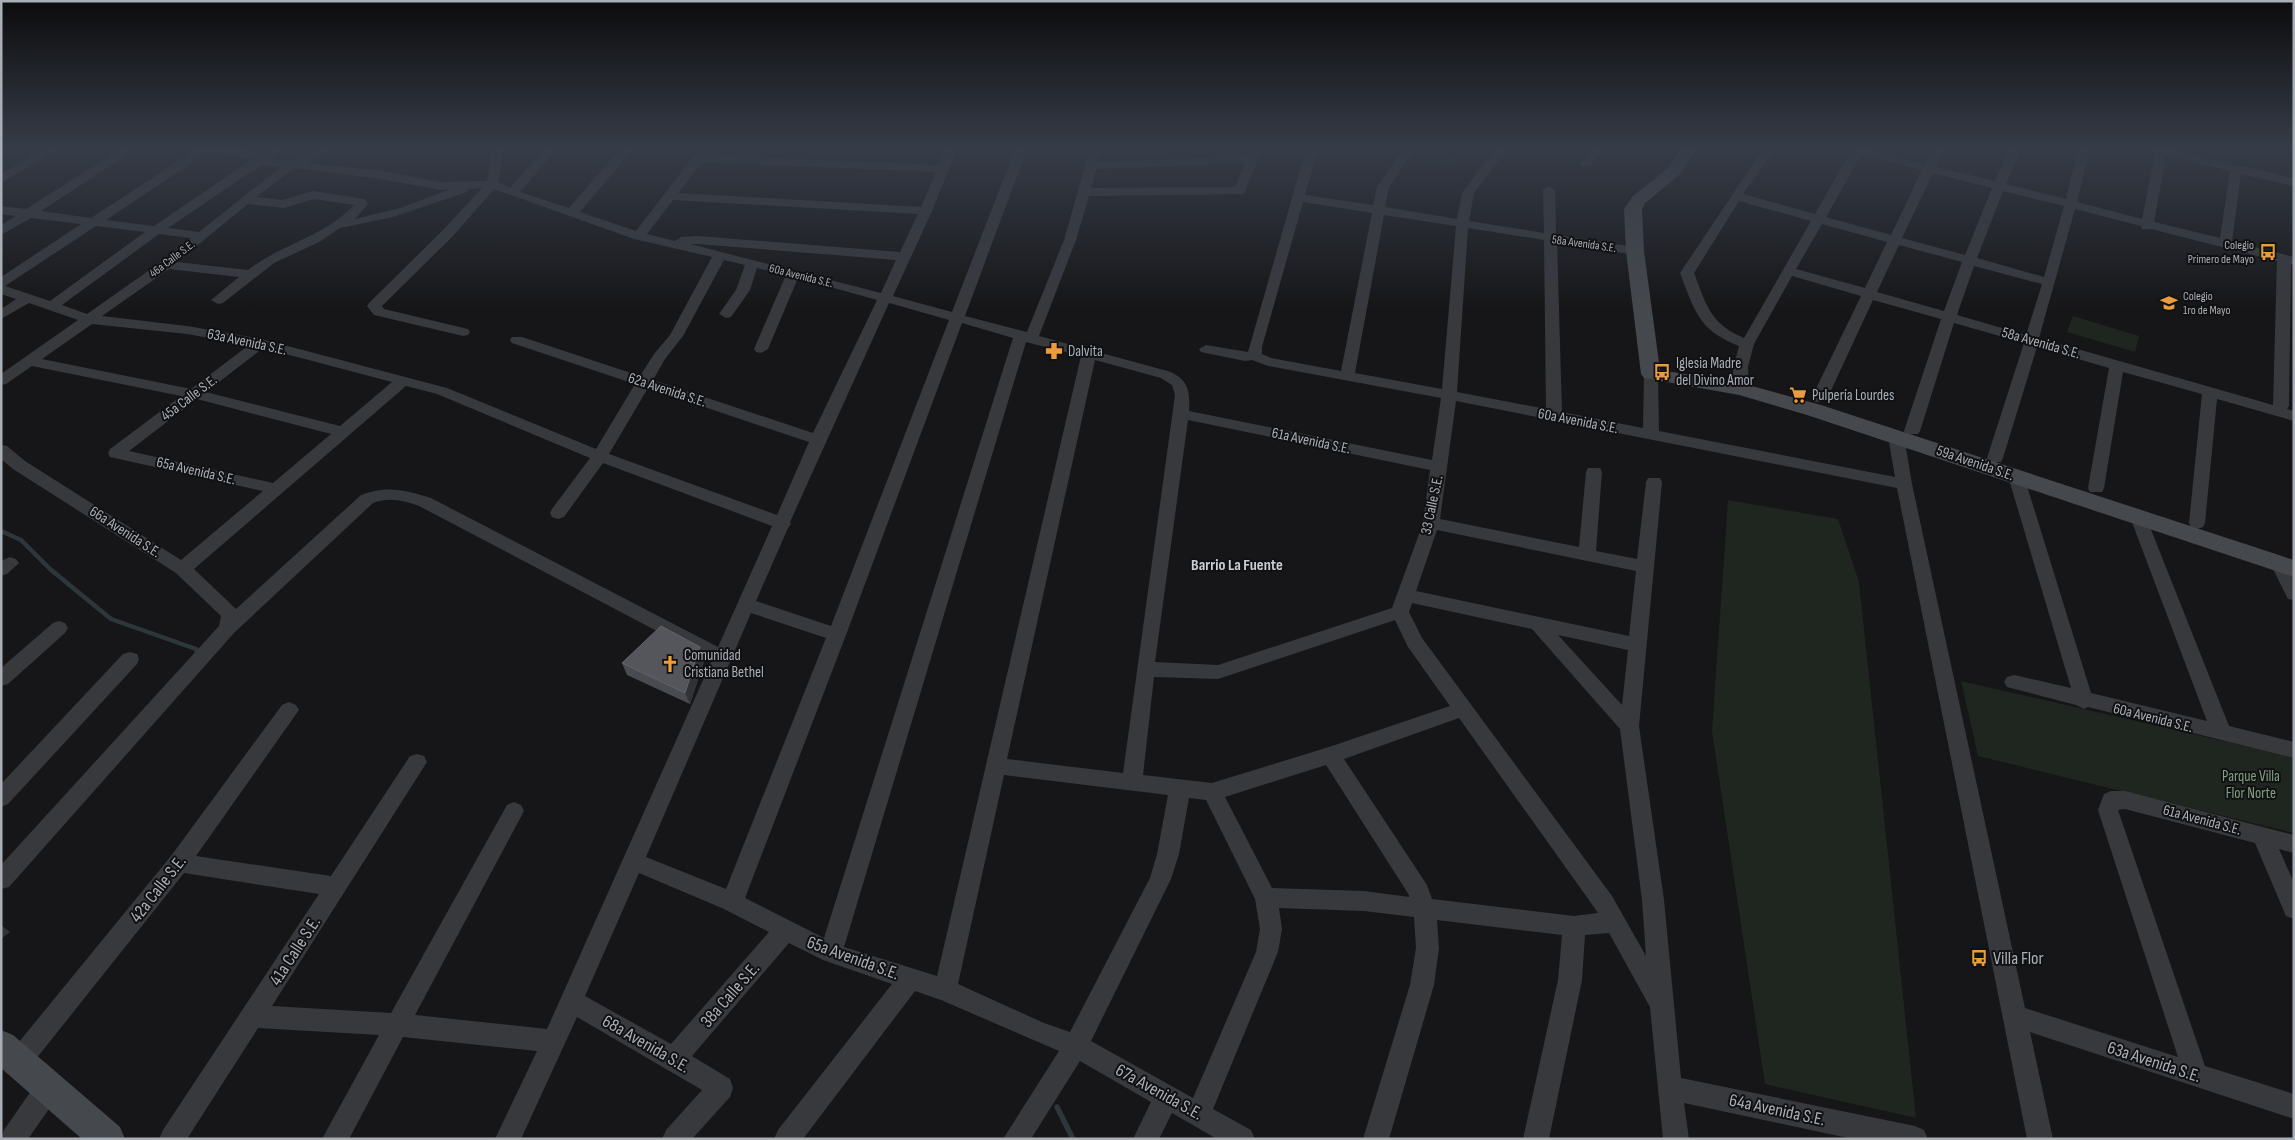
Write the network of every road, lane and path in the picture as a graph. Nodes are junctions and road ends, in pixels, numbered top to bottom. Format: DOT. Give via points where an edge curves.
graph roads {
  1 [pos="47,202"];
  2 [pos="124,202"];
  3 [pos="198,202"];
  4 [pos="244,202"];
  5 [pos="267,202"];
  6 [pos="290,202"];
  7 [pos="361,202"];
  8 [pos="429,202"];
  9 [pos="471,202"];
  10 [pos="538,202"];
  11 [pos="582,202"];
  12 [pos="665,202"];
  13 [pos="776,202"];
  14 [pos="930,202"];
  15 [pos="1001,202"];
  16 [pos="1081,202"];
  17 [pos="1296,202"];
  18 [pos="1329,202"];
  19 [pos="1379,202"];
  20 [pos="1468,202"];
  21 [pos="1550,202"];
  22 [pos="1638,202"];
  23 [pos="1732,202"];
  24 [pos="1760,202"];
  25 [pos="1826,202"];
  26 [pos="1912,202"];
  27 [pos="1992,202"];
  28 [pos="2056,202"];
  29 [pos="2072,202"];
  30 [pos="2153,202"];
  31 [pos="2231,202"];
  32 [pos="2071,206"];
  33 [pos="1,210"];
  34 [pos="1377,210"];
  35 [pos="926,211"];
  36 [pos="30,213"];
  37 [pos="572,214"];
  38 [pos="1818,217"];
  39 [pos="94,223"];
  40 [pos="1462,225"];
  41 [pos="336,226"];
  42 [pos="2148,226"];
  43 [pos="1,231"];
  44 [pos="155,231"];
  45 [pos="203,236"];
  46 [pos="639,236"];
  47 [pos="1552,239"];
  48 [pos="1894,239"];
  49 [pos="661,242"];
  50 [pos="2224,245"];
  51 [pos="1635,251"];
  52 [pos="902,256"];
  53 [pos="719,257"];
  54 [pos="1970,260"];
  55 [pos="2289,260"];
  56 [pos="752,264"];
  57 [pos="166,265"];
  58 [pos="1789,271"];
  59 [pos="250,274"];
  60 [pos="794,274"];
  61 [pos="1,282"];
  62 [pos="2048,282"];
  63 [pos="1,289"];
  64 [pos="1868,293"];
  65 [pos="27,298"];
  66 [pos="883,298"];
  67 [pos="218,300"];
  68 [pos="51,306"];
  69 [pos="726,314"];
  70 [pos="1,315"];
  71 [pos="1948,316"];
  72 [pos="956,318"];
  73 [pos="88,319"];
  74 [pos="464,332"];
  75 [pos="1026,338"];
  76 [pos="517,340"];
  77 [pos="2032,340"];
  78 [pos="261,343"];
  79 [pos="1747,344"];
  80 [pos="2288,344"];
  81 [pos="761,349"];
  82 [pos="1206,349"];
  83 [pos="1255,354"];
  84 [pos="1089,355"];
  85 [pos="29,361"];
  86 [pos="2117,365"];
  87 [pos="1651,374"];
  88 [pos="1347,376"];
  89 [pos="1,381"];
  90 [pos="403,381"];
  91 [pos="646,383"];
  92 [pos="1741,389"];
  93 [pos="2210,392"];
  94 [pos="194,394"];
  95 [pos="1449,395"];
  96 [pos="1819,399"];
  97 [pos="2281,406"];
  98 [pos="1181,414"];
  99 [pos="1554,416"];
  100 [pos="2294,416"];
  101 [pos="343,432"];
  102 [pos="1904,434"];
  103 [pos="1652,436"];
  104 [pos="818,440"];
  105 [pos="1,450"];
  106 [pos="116,453"];
  107 [pos="600,456"];
  108 [pos="1994,458"];
  109 [pos="1440,467"];
  110 [pos="1594,472"];
  111 [pos="2016,476"];
  112 [pos="1654,482"];
  113 [pos="1904,484"];
  114 [pos="2096,488"];
  115 [pos="276,489"];
  116 [pos="558,513"];
  117 [pos="2138,517"];
  118 [pos="1431,523"];
  119 [pos="2197,523"];
  120 [pos="782,524"];
  121 [pos="1587,555"];
  122 [pos="1645,567"];
  123 [pos="2287,567"];
  124 [pos="182,569"];
  125 [pos="2294,594"];
  126 [pos="1403,603"];
  127 [pos="746,604"];
  128 [pos="1538,624"];
  129 [pos="59,628"];
  130 [pos="228,628"];
  131 [pos="837,635"];
  132 [pos="1638,645"];
  133 [pos="722,658"];
  134 [pos="130,659"];
  135 [pos="1146,669"];
  136 [pos="1,679"];
  137 [pos="2014,682"];
  138 [pos="2084,701"];
  139 [pos="1463,709"];
  140 [pos="289,710"];
  141 [pos="1630,726"];
  142 [pos="2222,734"];
  143 [pos="2294,750"];
  144 [pos="1331,755"];
  145 [pos="417,762"];
  146 [pos="997,766"];
  147 [pos="1132,782"];
  148 [pos="1180,788"];
  149 [pos="1212,792"];
  150 [pos="1,798"];
  151 [pos="514,811"];
  152 [pos="2263,837"];
  153 [pos="2294,844"];
  154 [pos="633,861"];
  155 [pos="179,863"];
  156 [pos="1,880"];
  157 [pos="337,887"];
  158 [pos="1266,898"];
  159 [pos="732,902"];
  160 [pos="1425,908"];
  161 [pos="2294,909"];
  162 [pos="1614,922"];
  163 [pos="1574,926"];
  164 [pos="785,931"];
  165 [pos="831,953"];
  166 [pos="910,978"];
  167 [pos="945,990"];
  168 [pos="571,1001"];
  169 [pos="1661,1005"];
  170 [pos="252,1016"];
  171 [pos="2015,1016"];
  172 [pos="397,1025"];
  173 [pos="554,1041"];
  174 [pos="1076,1046"];
  175 [pos="10,1053"];
  176 [pos="674,1059"];
  177 [pos="2196,1075"];
  178 [pos="49,1087"];
  179 [pos="1669,1088"];
  180 [pos="1168,1096"];
  181 [pos="2294,1107"];
  182 [pos="1199,1113"];
  183 [pos="13,1139"];
  184 [pos="108,1139"];
  185 [pos="172,1139"];
  186 [pos="335,1139"];
  187 [pos="508,1139"];
  188 [pos="675,1139"];
  189 [pos="787,1139"];
  190 [pos="1016,1139"];
  191 [pos="1146,1139"];
  192 [pos="1242,1139"];
  193 [pos="1376,1139"];
  194 [pos="1536,1139"];
  195 [pos="1676,1139"];
  196 [pos="1915,1139"];
  197 [pos="2040,1139"];
  1 -- 36 [label="street"];
  2 -- 39 [label="street"];
  3 -- 44 [label="street"];
  4 -- 45 [label="street, 46a Calle S.E."];
  5 -- 6 [label="street"];
  7 -- 41 [label="street" via="361,208"];
  8 -- 41 [label="street" via="375,219"];
  9 -- 74 [label="street" via="448,233 374,306 378,312"];
  10 -- 37 [label="street, 60a Avenida S.E."];
  11 -- 37 [label="street"];
  12 -- 46 [label="street"];
  13 -- 35 [label="street"];
  14 -- 35 [label="street"];
  15 -- 72 [label="street"];
  16 -- 75 [label="street" via="1070,240"];
  17 -- 83 [label="street"];
  18 -- 34 [label="street, 58a Avenida S.E."];
  19 -- 34 [label="street"];
  20 -- 40 [label="street, 33 Calle S.E."];
  21 -- 47 [label="street"];
  22 -- 51 [label="street" via="1633,209"];
  23 -- 79 [label="street" via="1687,273 1707,322 1720,334"];
  24 -- 38 [label="street"];
  25 -- 38 [label="street"];
  26 -- 48 [label="street"];
  27 -- 54 [label="street"];
  28 -- 32 [label="street"];
  29 -- 32 [label="street"];
  30 -- 42 [label="street"];
  31 -- 50 [label="street"];
  32 -- 42 [label="street"];
  32 -- 62 [label="street"];
  33 -- 36 [label="street"];
  34 -- 40 [label="street, 58a Avenida S.E."];
  34 -- 88 [label="street"];
  35 -- 52 [label="street"];
  36 -- 39 [label="street"];
  36 -- 43 [label="street"];
  37 -- 46 [label="street, 60a Avenida S.E."];
  38 -- 48 [label="street"];
  38 -- 58 [label="street"];
  39 -- 44 [label="street"];
  39 -- 61 [label="street"];
  40 -- 47 [label="street, 58a Avenida S.E."];
  40 -- 95 [label="street, 33 Calle S.E."];
  41 -- 59 [label="street" via="269,260"];
  42 -- 50 [label="street"];
  44 -- 45 [label="street"];
  44 -- 68 [label="street"];
  45 -- 57 [label="street, 46a Calle S.E."];
  46 -- 49 [label="street, 60a Avenida S.E."];
  47 -- 51 [label="street, 58a Avenida S.E."];
  47 -- 99 [label="street"];
  48 -- 54 [label="street"];
  48 -- 64 [label="street"];
  49 -- 52 [label="street" via="698,240"];
  49 -- 53 [label="street, 60a Avenida S.E."];
  50 -- 55 [label="street"];
  51 -- 87 [label="street"];
  52 -- 66 [label="street"];
  53 -- 56 [label="street, 60a Avenida S.E."];
  53 -- 91 [label="street" via="689,315 660,356"];
  54 -- 62 [label="street"];
  54 -- 71 [label="street"];
  55 -- 80 [label="street"];
  56 -- 60 [label="street, 60a Avenida S.E."];
  56 -- 69 [label="street" via="743,290"];
  57 -- 59 [label="street"];
  57 -- 73 [label="street, 46a Calle S.E."];
  58 -- 64 [label="street, 58a Avenida S.E."];
  58 -- 79 [label="street"];
  59 -- 67 [label="street"];
  60 -- 66 [label="street, 60a Avenida S.E."];
  60 -- 81 [label="street"];
  62 -- 77 [label="street"];
  63 -- 65 [label="street"];
  64 -- 71 [label="street, 58a Avenida S.E."];
  64 -- 96 [label="street"];
  65 -- 68 [label="street"];
  65 -- 70 [label="street"];
  66 -- 72 [label="street, 60a Avenida S.E."];
  66 -- 104 [label="street"];
  68 -- 73 [label="street, 63a Avenida S.E."];
  71 -- 77 [label="street, 58a Avenida S.E."];
  71 -- 102 [label="street"];
  72 -- 75 [label="street, 60a Avenida S.E."];
  72 -- 131 [label="street"];
  73 -- 78 [label="street, 63a Avenida S.E." via="187,330"];
  73 -- 85 [label="street, 46a Calle S.E."];
  75 -- 84 [label="street, 60a Avenida S.E."];
  75 -- 165 [label="street"];
  76 -- 91 [label="street, 62a Avenida S.E."];
  77 -- 86 [label="street, 58a Avenida S.E."];
  77 -- 108 [label="street"];
  78 -- 90 [label="street, 63a Avenida S.E."];
  78 -- 94 [label="street, 45a Calle S.E."];
  79 -- 92 [label="street" via="1741,367"];
  80 -- 97 [label="street"];
  82 -- 83 [label="street" via="1245,357"];
  83 -- 88 [label="street, 60a Avenida S.E." via="1268,362"];
  84 -- 98 [label="street, 60a Avenida S.E." via="1178,381 1182,390"];
  84 -- 146 [label="street"];
  85 -- 89 [label="street, 46a Calle S.E."];
  85 -- 94 [label="street"];
  86 -- 93 [label="street, 58a Avenida S.E."];
  86 -- 114 [label="street"];
  87 -- 92 [label="street, 59a Avenida S.E."];
  87 -- 103 [label="street"];
  88 -- 95 [label="street, 60a Avenida S.E."];
  90 -- 101 [label="street"];
  90 -- 107 [label="street, 63a Avenida S.E." via="442,391"];
  91 -- 104 [label="street, 62a Avenida S.E."];
  91 -- 107 [label="street"];
  92 -- 102 [label="street, 59a Avenida S.E."];
  93 -- 100 [label="street, 58a Avenida S.E."];
  93 -- 119 [label="street"];
  94 -- 101 [label="street"];
  94 -- 106 [label="street, 45a Calle S.E."];
  95 -- 99 [label="street, 60a Avenida S.E."];
  95 -- 109 [label="street, 33 Calle S.E."];
  98 -- 109 [label="street, 61a Avenida S.E."];
  98 -- 135 [label="street"];
  99 -- 103 [label="street, 60a Avenida S.E."];
  101 -- 115 [label="street"];
  102 -- 111 [label="street, 59a Avenida S.E."];
  102 -- 113 [label="street"];
  103 -- 113 [label="street, 60a Avenida S.E."];
  104 -- 120 [label="street"];
  105 -- 124 [label="street, 66a Avenida S.E." via="19,465"];
  106 -- 115 [label="street, 65a Avenida S.E."];
  107 -- 116 [label="street"];
  107 -- 120 [label="street, 63a Avenida S.E."];
  109 -- 118 [label="street, 33 Calle S.E."];
  110 -- 121 [label="street"];
  111 -- 117 [label="street, 59a Avenida S.E."];
  111 -- 138 [label="street"];
  112 -- 122 [label="street"];
  113 -- 171 [label="street"];
  115 -- 124 [label="street"];
  117 -- 123 [label="street, 59a Avenida S.E."];
  117 -- 142 [label="street"];
  118 -- 121 [label="street"];
  118 -- 126 [label="street, 33 Calle S.E."];
  120 -- 127 [label="street"];
  121 -- 122 [label="street"];
  122 -- 132 [label="street"];
  123 -- 125 [label="street"];
  124 -- 130 [label="street, 66a Avenida S.E." via="230,614"];
  126 -- 128 [label="street"];
  126 -- 135 [label="street" via="1218,672"];
  126 -- 139 [label="street" via="1416,642"];
  127 -- 131 [label="street"];
  127 -- 133 [label="street"];
  128 -- 132 [label="street"];
  128 -- 141 [label="street"];
  129 -- 136 [label="street"];
  130 -- 133 [label="street" via="367,499 390,492 424,502 480,529"];
  130 -- 156 [label="street"];
  131 -- 159 [label="street"];
  132 -- 141 [label="street"];
  133 -- 154 [label="street"];
  134 -- 150 [label="street"];
  135 -- 147 [label="street"];
  137 -- 138 [label="street, 60a Avenida S.E."];
  138 -- 142 [label="street, 60a Avenida S.E."];
  139 -- 144 [label="street"];
  139 -- 162 [label="street" via="1604,903"];
  140 -- 155 [label="street, 42a Calle S.E."];
  141 -- 169 [label="street" via="1653,900"];
  142 -- 143 [label="street, 60a Avenida S.E."];
  144 -- 149 [label="street"];
  144 -- 160 [label="street"];
  145 -- 157 [label="street, 41a Calle S.E."];
  146 -- 147 [label="street"];
  146 -- 167 [label="street"];
  147 -- 148 [label="street"];
  148 -- 149 [label="street"];
  148 -- 174 [label="street" via="1160,879"];
  149 -- 158 [label="street"];
  151 -- 172 [label="street"];
  152 -- 153 [label="street, 61a Avenida S.E."];
  152 -- 161 [label="street"];
  152 -- 177 [label="street, 61a Avenida S.E." via="2125,800 2111,800 2108,810"];
  154 -- 159 [label="street, 65a Avenida S.E."];
  154 -- 168 [label="street"];
  155 -- 157 [label="street"];
  155 -- 175 [label="street, 42a Calle S.E."];
  157 -- 170 [label="street, 41a Calle S.E."];
  158 -- 160 [label="street" via="1364,901"];
  158 -- 182 [label="street" via="1271,930 1268,952"];
  159 -- 164 [label="street, 65a Avenida S.E."];
  160 -- 163 [label="street"];
  160 -- 193 [label="street" via="1427,969"];
  162 -- 163 [label="street"];
  162 -- 169 [label="street"];
  163 -- 194 [label="street" via="1570,980"];
  164 -- 165 [label="street, 65a Avenida S.E."];
  164 -- 176 [label="street, 38a Calle S.E."];
  165 -- 166 [label="street, 65a Avenida S.E."];
  166 -- 167 [label="street, 65a Avenida S.E."];
  166 -- 189 [label="street"];
  167 -- 174 [label="street, 65a Avenida S.E."];
  168 -- 173 [label="street"];
  168 -- 176 [label="street, 68a Avenida S.E."];
  169 -- 179 [label="street"];
  170 -- 172 [label="street"];
  170 -- 185 [label="street, 41a Calle S.E."];
  171 -- 177 [label="street, 63a Avenida S.E."];
  171 -- 197 [label="street"];
  172 -- 173 [label="street"];
  172 -- 186 [label="street"];
  173 -- 187 [label="street"];
  174 -- 180 [label="street, 67a Avenida S.E."];
  174 -- 190 [label="street"];
  175 -- 178 [label="street"];
  176 -- 188 [label="street, 68a Avenida S.E." via="721,1088"];
  177 -- 181 [label="street, 63a Avenida S.E."];
  178 -- 183 [label="street"];
  178 -- 184 [label="street"];
  179 -- 195 [label="street"];
  179 -- 196 [label="street, 64a Avenida S.E."];
  180 -- 182 [label="street, 67a Avenida S.E."];
  180 -- 191 [label="street"];
  182 -- 192 [label="street, 67a Avenida S.E."];
}
